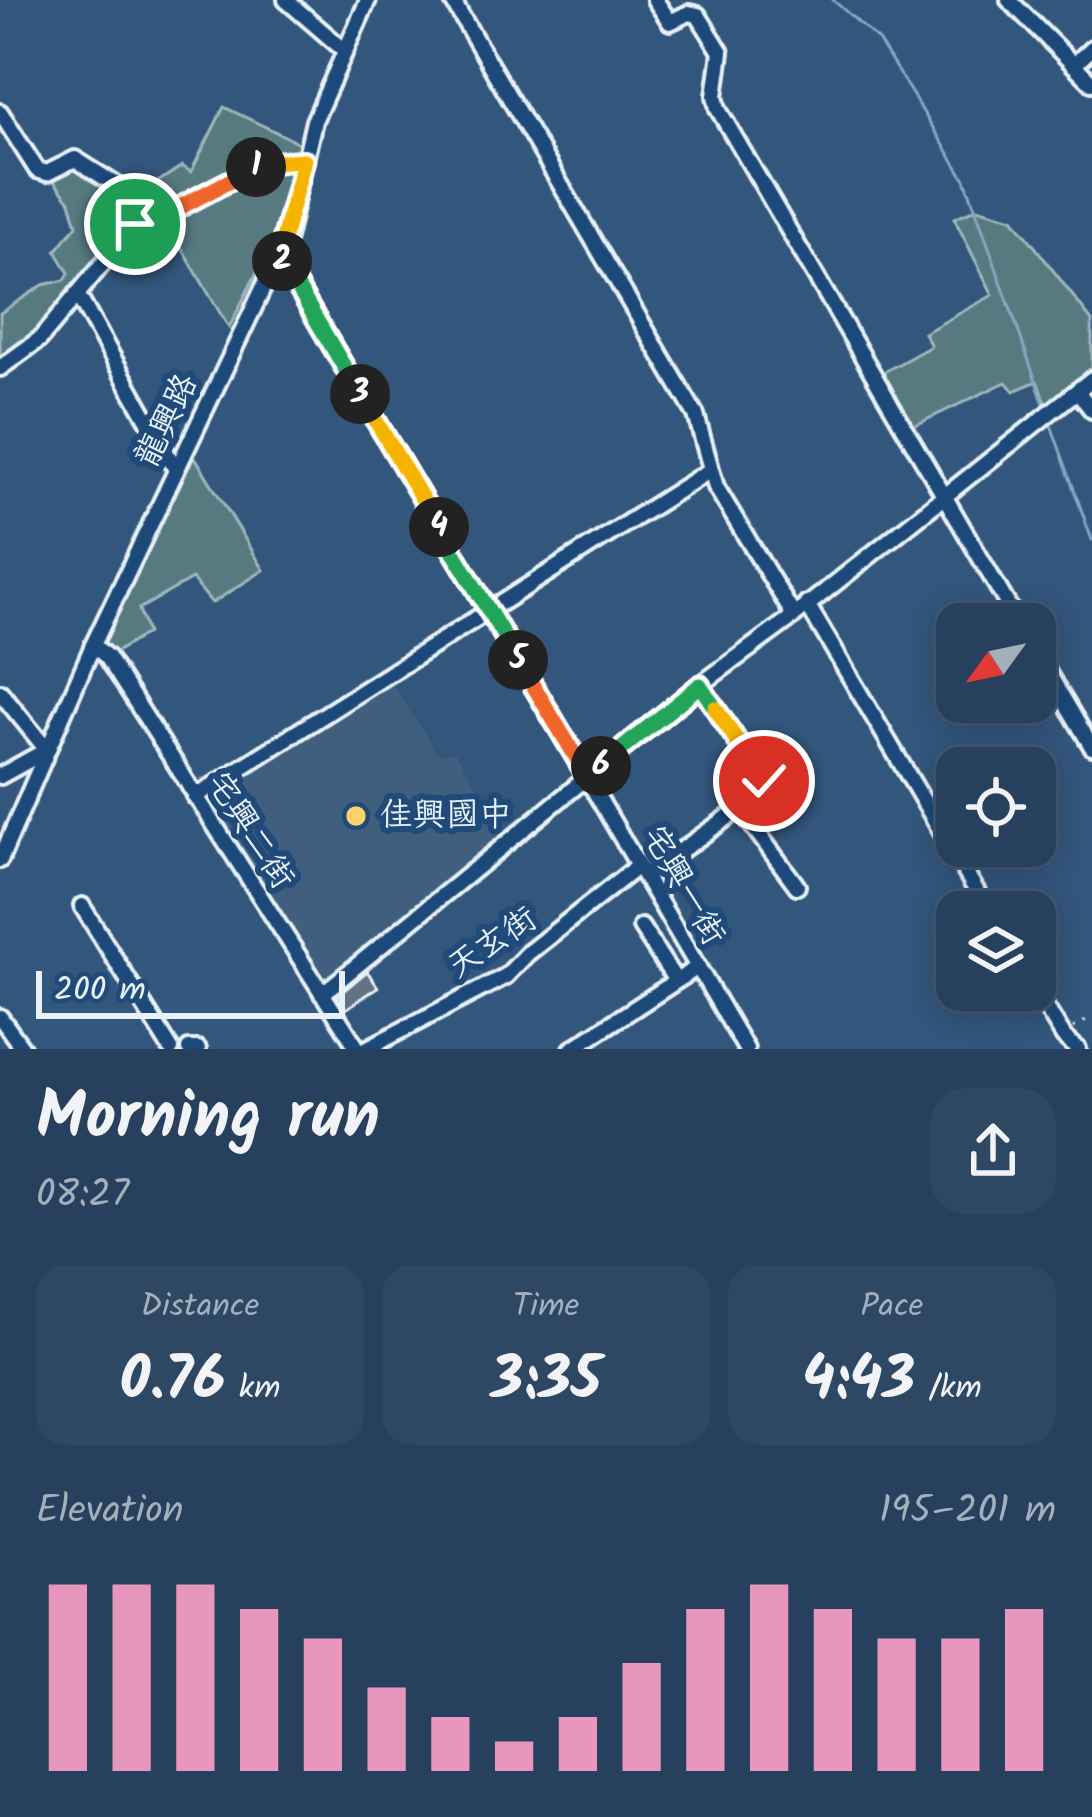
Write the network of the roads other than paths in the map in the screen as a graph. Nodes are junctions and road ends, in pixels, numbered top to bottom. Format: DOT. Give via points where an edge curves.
graph roads {
  1 [pos="286,0"];
  2 [pos="368,0"];
  3 [pos="452,0"];
  4 [pos="655,0"];
  5 [pos="1009,0"];
  6 [pos="1092,48"];
  7 [pos="344,50"];
  8 [pos="1074,65"];
  9 [pos="1092,83"];
  10 [pos="0,112"];
  11 [pos="304,160"];
  12 [pos="140,200"];
  13 [pos="279,254"];
  14 [pos="76,294"];
  15 [pos="0,368"];
  16 [pos="1092,379"];
  17 [pos="1076,391"];
  18 [pos="1092,410"];
  19 [pos="175,468"];
  20 [pos="709,471"];
  21 [pos="943,497"];
  22 [pos="1006,603"];
  23 [pos="807,604"];
  24 [pos="489,610"];
  25 [pos="794,616"];
  26 [pos="92,645"];
  27 [pos="700,685"];
  28 [pos="1056,686"];
  29 [pos="0,692"];
  30 [pos="1092,747"];
  31 [pos="47,750"];
  32 [pos="0,776"];
  33 [pos="588,777"];
  34 [pos="195,797"];
  35 [pos="740,809"];
  36 [pos="0,860"];
  37 [pos="641,871"];
  38 [pos="797,886"];
  39 [pos="977,891"];
  40 [pos="82,906"];
  41 [pos="641,927"];
  42 [pos="698,968"];
  43 [pos="676,981"];
  44 [pos="322,994"];
  45 [pos="1048,1011"];
  46 [pos="0,1017"];
  47 [pos="23,1049"];
  48 [pos="171,1049"];
  49 [pos="189,1049"];
  50 [pos="198,1049"];
  51 [pos="362,1049"];
  52 [pos="572,1049"];
  53 [pos="746,1049"];
  54 [pos="1078,1049"];
  1 -- 7 [label="street"];
  2 -- 7 [label="street, 龍興路"];
  3 -- 20 [label="street" via="696,415"];
  4 -- 21 [label="street" via="670,22 698,15 719,47 718,110"];
  5 -- 8 [label="street"];
  6 -- 8 [label="street"];
  7 -- 11 [label="street, 龍興路"];
  8 -- 9 [label="street"];
  10 -- 12 [label="street" via="37,170 74,159"];
  11 -- 12 [label="street" via="244,172 169,213"];
  11 -- 13 [label="street, 龍興路"];
  12 -- 14 [label="street" via="135,224"];
  13 -- 19 [label="street, 龍興路"];
  13 -- 24 [label="street, 宅興一街"];
  14 -- 15 [label="street" via="40,339"];
  14 -- 19 [label="street"];
  16 -- 17 [label="street"];
  17 -- 18 [label="street"];
  17 -- 21 [label="street"];
  19 -- 26 [label="street, 龍興路"];
  20 -- 24 [label="street"];
  20 -- 25 [label="street"];
  21 -- 22 [label="street"];
  21 -- 23 [label="street"];
  23 -- 25 [label="street"];
  23 -- 39 [label="street"];
  24 -- 33 [label="street, 宅興一街"];
  24 -- 34 [label="street"];
  25 -- 27 [label="street"];
  26 -- 31 [label="street, 龍興路"];
  26 -- 34 [label="street, 宅興二街"];
  27 -- 33 [label="street"];
  27 -- 35 [label="street" via="764,781"];
  28 -- 30 [label="street"];
  29 -- 31 [label="street"];
  31 -- 32 [label="street"];
  31 -- 36 [label="street, 龍興路"];
  33 -- 37 [label="street, 宅興一街"];
  33 -- 44 [label="street"];
  34 -- 44 [label="street, 宅興二街"];
  35 -- 37 [label="street, 天玄街"];
  35 -- 38 [label="street"];
  37 -- 42 [label="street, 宅興一街"];
  37 -- 51 [label="street, 天玄街" via="506,976"];
  40 -- 48 [label="street"];
  41 -- 43 [label="street"];
  42 -- 43 [label="street"];
  42 -- 53 [label="street, 宅興一街"];
  43 -- 52 [label="street"];
  44 -- 51 [label="street, 宅興二街"];
  45 -- 54 [label="street"];
  46 -- 47 [label="street"];
  49 -- 50 [label="street"];
}
